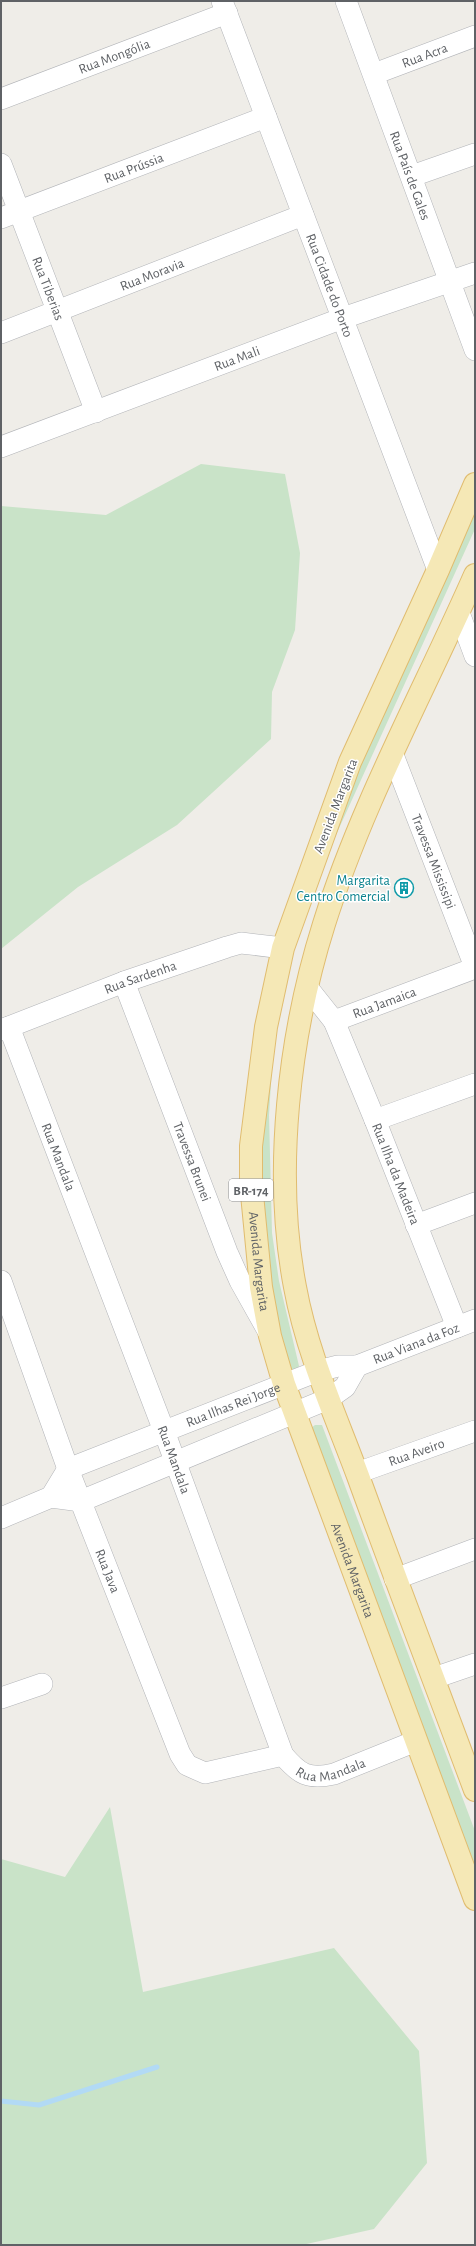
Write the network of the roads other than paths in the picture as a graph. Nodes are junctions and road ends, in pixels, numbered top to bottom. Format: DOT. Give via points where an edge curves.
graph roads {
  1 [pos="346,1"];
  2 [pos="224,7"];
  3 [pos="475,36"];
  4 [pos="374,74"];
  5 [pos="1,99"];
  6 [pos="266,117"];
  7 [pos="475,154"];
  8 [pos="1,164"];
  9 [pos="412,176"];
  10 [pos="10,214"];
  11 [pos="303,215"];
  12 [pos="475,273"];
  13 [pos="450,281"];
  14 [pos="58,310"];
  15 [pos="342,318"];
  16 [pos="1,333"];
  17 [pos="475,350"];
  18 [pos="96,412"];
  19 [pos="1,447"];
  20 [pos="475,484"];
  21 [pos="438,570"];
  22 [pos="475,575"];
  23 [pos="459,613"];
  24 [pos="475,656"];
  25 [pos="393,755"];
  26 [pos="282,948"];
  27 [pos="475,968"];
  28 [pos="124,982"];
  29 [pos="307,987"];
  30 [pos="334,1021"];
  31 [pos="5,1029"];
  32 [pos="475,1084"];
  33 [pos="375,1120"];
  34 [pos="475,1203"];
  35 [pos="416,1225"];
  36 [pos="1,1281"];
  37 [pos="466,1324"];
  38 [pos="270,1336"];
  39 [pos="357,1366"];
  40 [pos="318,1372"];
  41 [pos="284,1384"];
  42 [pos="328,1399"];
  43 [pos="295,1412"];
  44 [pos="164,1431"];
  45 [pos="475,1431"];
  46 [pos="176,1463"];
  47 [pos="68,1469"];
  48 [pos="357,1473"];
  49 [pos="51,1497"];
  50 [pos="81,1501"];
  51 [pos="1,1518"];
  52 [pos="475,1549"];
  53 [pos="395,1578"];
  54 [pos="475,1664"];
  55 [pos="434,1678"];
  56 [pos="42,1684"];
  57 [pos="1,1698"];
  58 [pos="416,1741"];
  59 [pos="283,1755"];
  60 [pos="475,1788"];
  61 [pos="475,1899"];
  1 -- 4 [label="street, Rua País de Gales"];
  2 -- 5 [label="street, Rua Mongólia"];
  2 -- 6 [label="street, Rua Cidade do Porto"];
  3 -- 4 [label="street, Rua Acra"];
  4 -- 9 [label="street, Rua País de Gales"];
  6 -- 10 [label="street, Rua Prússia"];
  6 -- 11 [label="street, Rua Cidade do Porto"];
  7 -- 9 [label="street"];
  8 -- 10 [label="street, Rua Tiberias"];
  9 -- 13 [label="street, Rua País de Gales"];
  10 -- 14 [label="street, Rua Tiberias"];
  11 -- 14 [label="street, Rua Moravia"];
  11 -- 15 [label="street, Rua Cidade do Porto"];
  12 -- 13 [label="street, Rua Mali"];
  13 -- 15 [label="street, Rua Mali"];
  13 -- 17 [label="street, Rua País de Gales"];
  14 -- 16 [label="street, Rua Moravia"];
  14 -- 18 [label="street, Rua Tiberias"];
  15 -- 18 [label="street, Rua Mali"];
  15 -- 21 [label="street, Rua Cidade do Porto"];
  18 -- 19 [label="street, Rua Mali"];
  20 -- 21 [label="main road, Avenida Margarita / BR-174"];
  21 -- 26 [label="main road, Avenida Margarita / BR-174" via="350,762"];
  22 -- 23 [label="main road, BR-174"];
  23 -- 24 [label="street"];
  23 -- 25 [label="main road, BR-174"];
  25 -- 27 [label="street, Travessa Mississipi"];
  25 -- 29 [label="main road, BR-174" via="337,885"];
  26 -- 28 [label="street, Rua Sardenha" via="241,943"];
  26 -- 38 [label="main road, Avenida Margarita / BR-174" via="266,1027 251,1146 251,1184 257,1247"];
  27 -- 30 [label="street, Rua Jamaica"];
  28 -- 31 [label="street, Rua Sardenha"];
  28 -- 38 [label="street, Travessa Brunei" via="227,1252"];
  29 -- 30 [label="street, Rua Jamaica"];
  29 -- 40 [label="main road, BR-174" via="289,1102 285,1172 290,1255 295,1289"];
  30 -- 33 [label="street, Rua Ilha da Madeira"];
  31 -- 44 [label="street, Rua Mandala"];
  32 -- 33 [label="street"];
  33 -- 35 [label="street, Rua Ilha da Madeira"];
  34 -- 35 [label="street"];
  35 -- 37 [label="street, Rua Ilha da Madeira"];
  36 -- 47 [label="street, Rua Java"];
  37 -- 39 [label="street, Rua Viana da Foz"];
  38 -- 41 [label="main road, Avenida Margarita / BR-174"];
  39 -- 40 [label="street, Rua Viana da Foz" via="338,1366"];
  39 -- 42 [label="street, Rua Viana da Foz" via="345,1387"];
  40 -- 41 [label="street, Rua Ilhas Rei Jorge"];
  40 -- 42 [label="main road, BR-174"];
  41 -- 43 [label="main road, Avenida Margarita / BR-174"];
  41 -- 44 [label="street, Rua Ilhas Rei Jorge"];
  42 -- 43 [label="street"];
  42 -- 48 [label="main road, BR-174"];
  43 -- 46 [label="street"];
  43 -- 58 [label="main road, Avenida Margarita / BR-174"];
  44 -- 46 [label="street, Rua Mandala"];
  44 -- 47 [label="street, Rua Ilhas Rei Jorge"];
  45 -- 48 [label="street, Rua Aveiro"];
  46 -- 50 [label="street"];
  46 -- 59 [label="street, Rua Mandala"];
  47 -- 49 [label="street"];
  47 -- 50 [label="street, Rua Java"];
  48 -- 53 [label="main road, BR-174"];
  49 -- 50 [label="street"];
  49 -- 51 [label="street"];
  50 -- 59 [label="street, Rua Java" via="180,1754 187,1765 205,1773"];
  52 -- 53 [label="street"];
  53 -- 55 [label="main road, BR-174"];
  54 -- 55 [label="street"];
  55 -- 60 [label="main road, BR-174"];
  56 -- 57 [label="street"];
  58 -- 59 [label="street, Rua Mandala" via="334,1774 320,1777 306,1775 295,1769"];
  58 -- 61 [label="main road, Avenida Margarita / BR-174"];
}
